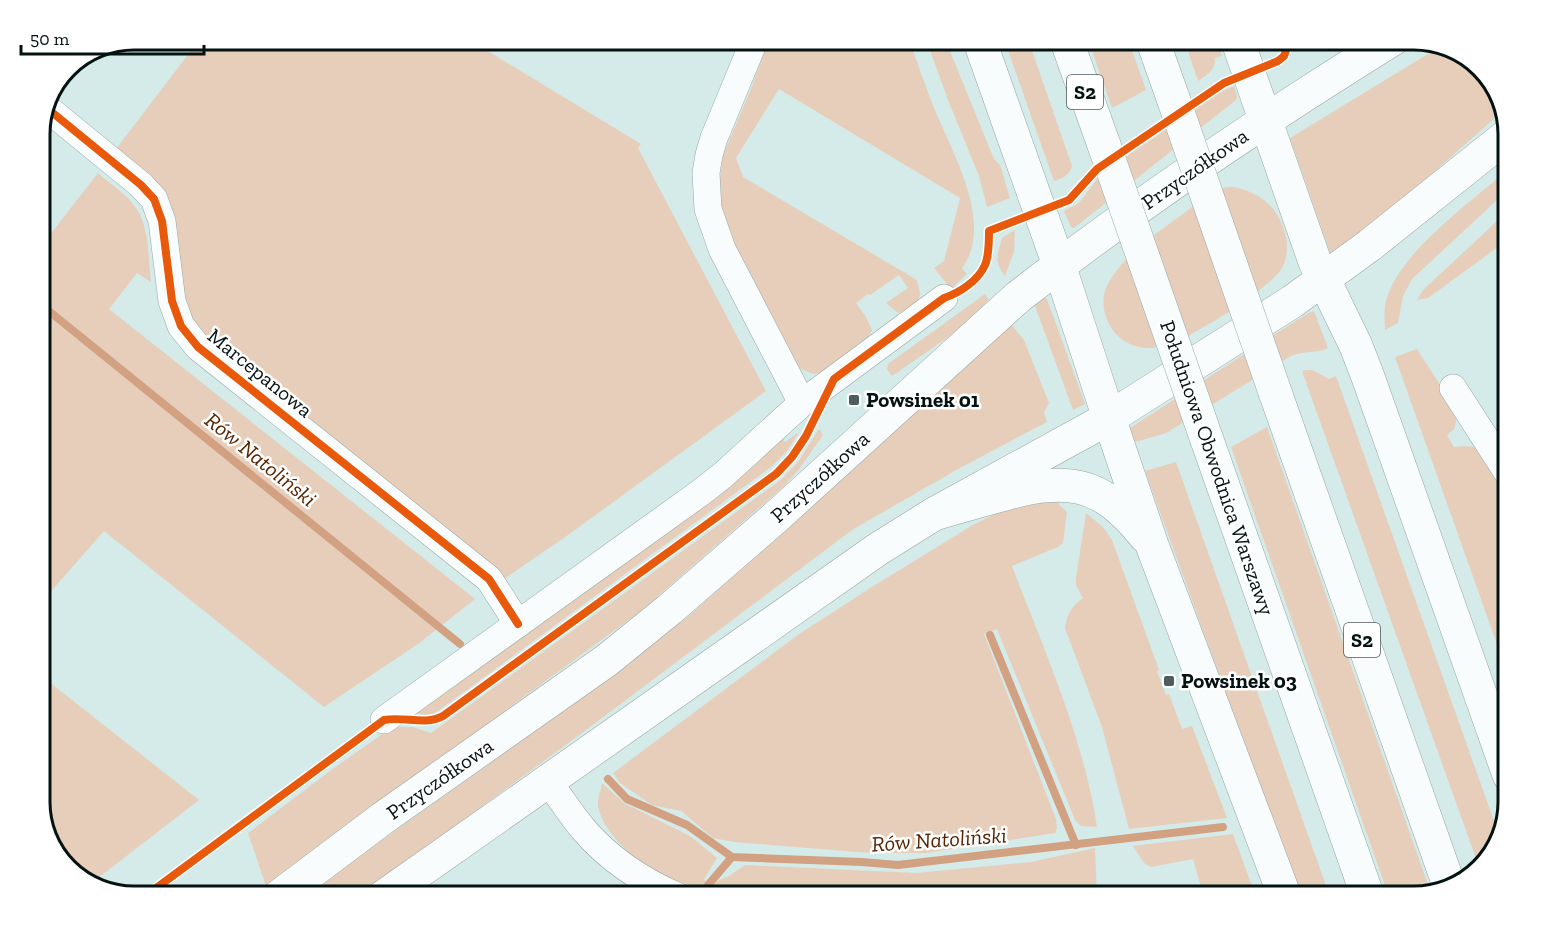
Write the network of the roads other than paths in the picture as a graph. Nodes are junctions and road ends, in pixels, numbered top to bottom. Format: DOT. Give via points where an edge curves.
graph roads {
  1 [pos="750,50"];
  2 [pos="983,50"];
  3 [pos="1070,50"];
  4 [pos="1156,50"];
  5 [pos="1241,50"];
  6 [pos="1375,50"];
  7 [pos="52,112"];
  8 [pos="1265,119"];
  9 [pos="1498,143"];
  10 [pos="1059,265"];
  11 [pos="1324,280"];
  12 [pos="944,298"];
  13 [pos="1453,388"];
  14 [pos="802,403"];
  15 [pos="1109,418"];
  16 [pos="1498,458"];
  17 [pos="934,514"];
  18 [pos="1152,545"];
  19 [pos="519,624"];
  20 [pos="384,720"];
  21 [pos="1498,744"];
  22 [pos="548,782"];
  23 [pos="1447,880"];
  24 [pos="293,886"];
  25 [pos="399,886"];
  26 [pos="654,886"];
  27 [pos="1281,886"];
  28 [pos="1364,886"];
  1 -- 14 [label="street" via="709,155 708,209 722,249"];
  2 -- 10 [label="main road"];
  3 -- 28 [label="main road, Południowa Obwodnica Warszawy / S2, bridge"];
  4 -- 23 [label="main road, S2, bridge"];
  5 -- 8 [label="main road"];
  6 -- 8 [label="main road, Przyczółkowa"];
  7 -- 19 [label="street, Marcepanowa" via="154,199 162,220 172,301 181,326 198,347 489,579"];
  8 -- 10 [label="main road, Przyczółkowa"];
  8 -- 11 [label="main road"];
  9 -- 11 [label="main road"];
  10 -- 15 [label="main road"];
  10 -- 24 [label="main road, Przyczółkowa" via="1018,297 661,616 598,666"];
  11 -- 15 [label="main road"];
  11 -- 21 [label="main road" via="1368,378"];
  12 -- 14 [label="street"];
  13 -- 16 [label="street"];
  14 -- 19 [label="street" via="700,494"];
  15 -- 17 [label="main road"];
  15 -- 18 [label="main road"];
  17 -- 18 [label="main road" via="1030,487 1074,486 1108,500 1131,518"];
  17 -- 22 [label="main road" via="878,549"];
  18 -- 27 [label="main road"];
  19 -- 20 [label="street"];
  22 -- 25 [label="main road"];
  22 -- 26 [label="street" via="585,831 609,854"];
}
